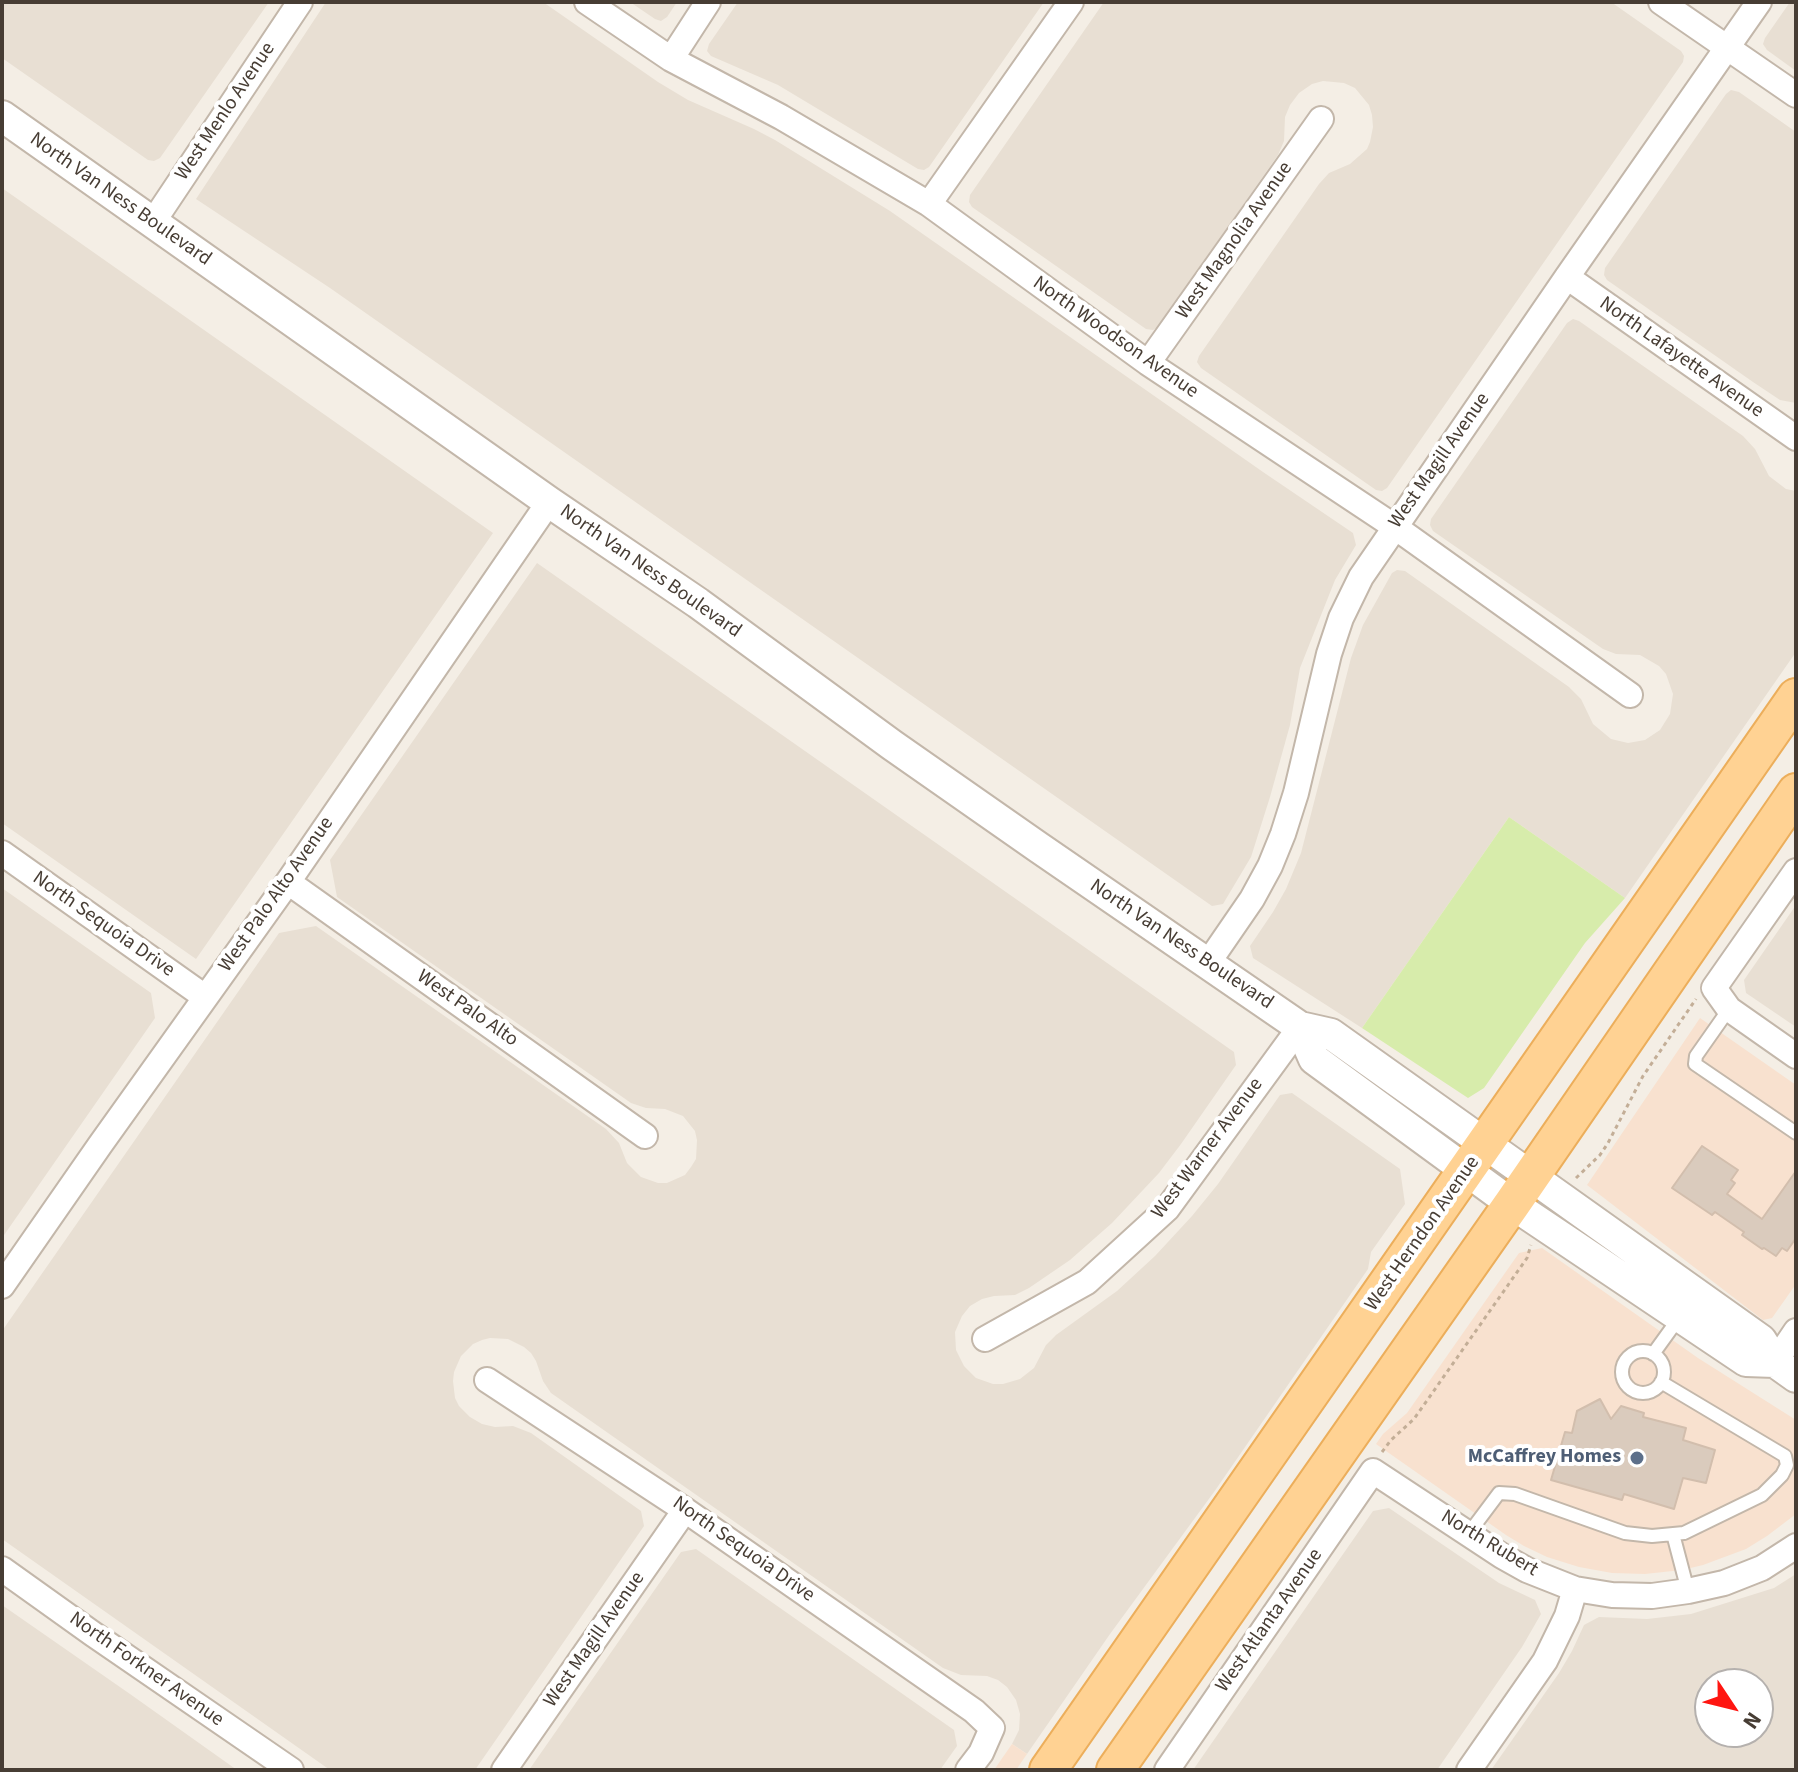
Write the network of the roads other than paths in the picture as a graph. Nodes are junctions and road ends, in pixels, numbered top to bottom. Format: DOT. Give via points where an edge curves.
graph roads {
  1 [pos="300,2"];
  2 [pos="587,2"];
  3 [pos="708,2"];
  4 [pos="1071,2"];
  5 [pos="1661,2"];
  6 [pos="1759,2"];
  7 [pos="1727,47"];
  8 [pos="671,59"];
  9 [pos="1796,95"];
  10 [pos="2,116"];
  11 [pos="1321,119"];
  12 [pos="929,204"];
  13 [pos="153,222"];
  14 [pos="1567,277"];
  15 [pos="1148,363"];
  16 [pos="1796,438"];
  17 [pos="549,502"];
  18 [pos="1395,527"];
  19 [pos="1630,695"];
  20 [pos="1796,697"];
  21 [pos="1796,792"];
  22 [pos="2,853"];
  23 [pos="1796,871"];
  24 [pos="288,882"];
  25 [pos="1208,963"];
  26 [pos="205,997"];
  27 [pos="1729,1009"];
  28 [pos="1300,1027"];
  29 [pos="1796,1056"];
  30 [pos="1796,1133"];
  31 [pos="645,1136"];
  32 [pos="1476,1157"];
  33 [pos="1520,1190"];
  34 [pos="2,1286"];
  35 [pos="1679,1318"];
  36 [pos="1796,1331"];
  37 [pos="985,1339"];
  38 [pos="1653,1354"];
  39 [pos="1785,1370"];
  40 [pos="487,1380"];
  41 [pos="1661,1382"];
  42 [pos="1373,1471"];
  43 [pos="685,1510"];
  44 [pos="1469,1533"];
  45 [pos="1673,1534"];
  46 [pos="1796,1546"];
  47 [pos="2,1569"];
  48 [pos="1575,1589"];
  49 [pos="1688,1591"];
  50 [pos="291,1770"];
  51 [pos="504,1770"];
  52 [pos="968,1770"];
  53 [pos="1048,1770"];
  54 [pos="1115,1770"];
  55 [pos="1167,1770"];
  56 [pos="1469,1770"];
  1 -- 13 [label="street, West Menlo Avenue"];
  2 -- 8 [label="street, North Woodson Avenue"];
  3 -- 8 [label="street"];
  4 -- 12 [label="street"];
  5 -- 7 [label="street"];
  6 -- 7 [label="street, West Magill Avenue"];
  7 -- 9 [label="street"];
  7 -- 14 [label="street, West Magill Avenue"];
  8 -- 12 [label="street, North Woodson Avenue"];
  10 -- 13 [label="street, North Van Ness Boulevard"];
  11 -- 15 [label="street, West Magnolia Avenue"];
  12 -- 15 [label="street, North Woodson Avenue"];
  13 -- 17 [label="street, North Van Ness Boulevard"];
  14 -- 16 [label="street, North Lafayette Avenue"];
  14 -- 18 [label="street, West Magill Avenue"];
  15 -- 18 [label="street, North Woodson Avenue"];
  17 -- 24 [label="street, West Palo Alto Avenue"];
  17 -- 25 [label="street, North Van Ness Boulevard"];
  18 -- 19 [label="street, North Woodson Avenue"];
  18 -- 25 [label="street, West Magill Avenue" via="1341,618 1296,793 1270,866"];
  20 -- 32 [label="main road, West Herndon Avenue"];
  21 -- 33 [label="main road"];
  22 -- 26 [label="street, North Sequoia Drive"];
  23 -- 27 [label="street" via="1707,991"];
  24 -- 26 [label="street, West Palo Alto Avenue"];
  24 -- 31 [label="street, West Palo Alto"];
  25 -- 28 [label="street, North Van Ness Boulevard"];
  26 -- 34 [label="street, West Palo Alto Avenue"];
  27 -- 29 [label="street"];
  27 -- 30 [label="lane" via="1695,1064"];
  28 -- 32 [label="street, North Van Ness Boulevard" via="1331,1034"];
  28 -- 37 [label="street, West Warner Avenue" via="1167,1209 1087,1282"];
  32 -- 33 [label="street, North Van Ness Boulevard"];
  32 -- 53 [label="main road, West Herndon Avenue"];
  33 -- 35 [label="street, North Van Ness Boulevard"];
  33 -- 39 [label="street, North Van Ness Boulevard" via="1761,1340"];
  33 -- 54 [label="main road"];
  35 -- 38 [label="lane"];
  35 -- 39 [label="street, North Van Ness Boulevard" via="1746,1361"];
  36 -- 39 [label="street"];
  38 -- 41 [label="lane" via="1662,1363"];
  38 -- 41 [label="lane" via="1640,1351 1628,1358 1623,1378 1631,1389 1644,1393"];
  40 -- 43 [label="street, North Sequoia Drive"];
  41 -- 45 [label="lane" via="1785,1456 1787,1465 1762,1495"];
  42 -- 44 [label="street, North Rubert"];
  42 -- 55 [label="street, West Atlanta Avenue"];
  43 -- 51 [label="street, West Magill Avenue"];
  43 -- 52 [label="street, North Sequoia Drive" via="974,1711 992,1728"];
  44 -- 45 [label="lane" via="1499,1493 1625,1533"];
  44 -- 48 [label="street, North Rubert" via="1527,1570"];
  45 -- 49 [label="lane"];
  46 -- 49 [label="street, North Rubert" via="1762,1568"];
  47 -- 50 [label="street, North Forkner Avenue"];
  48 -- 49 [label="street, North Rubert" via="1652,1596"];
  48 -- 56 [label="street" via="1545,1661"];
}
